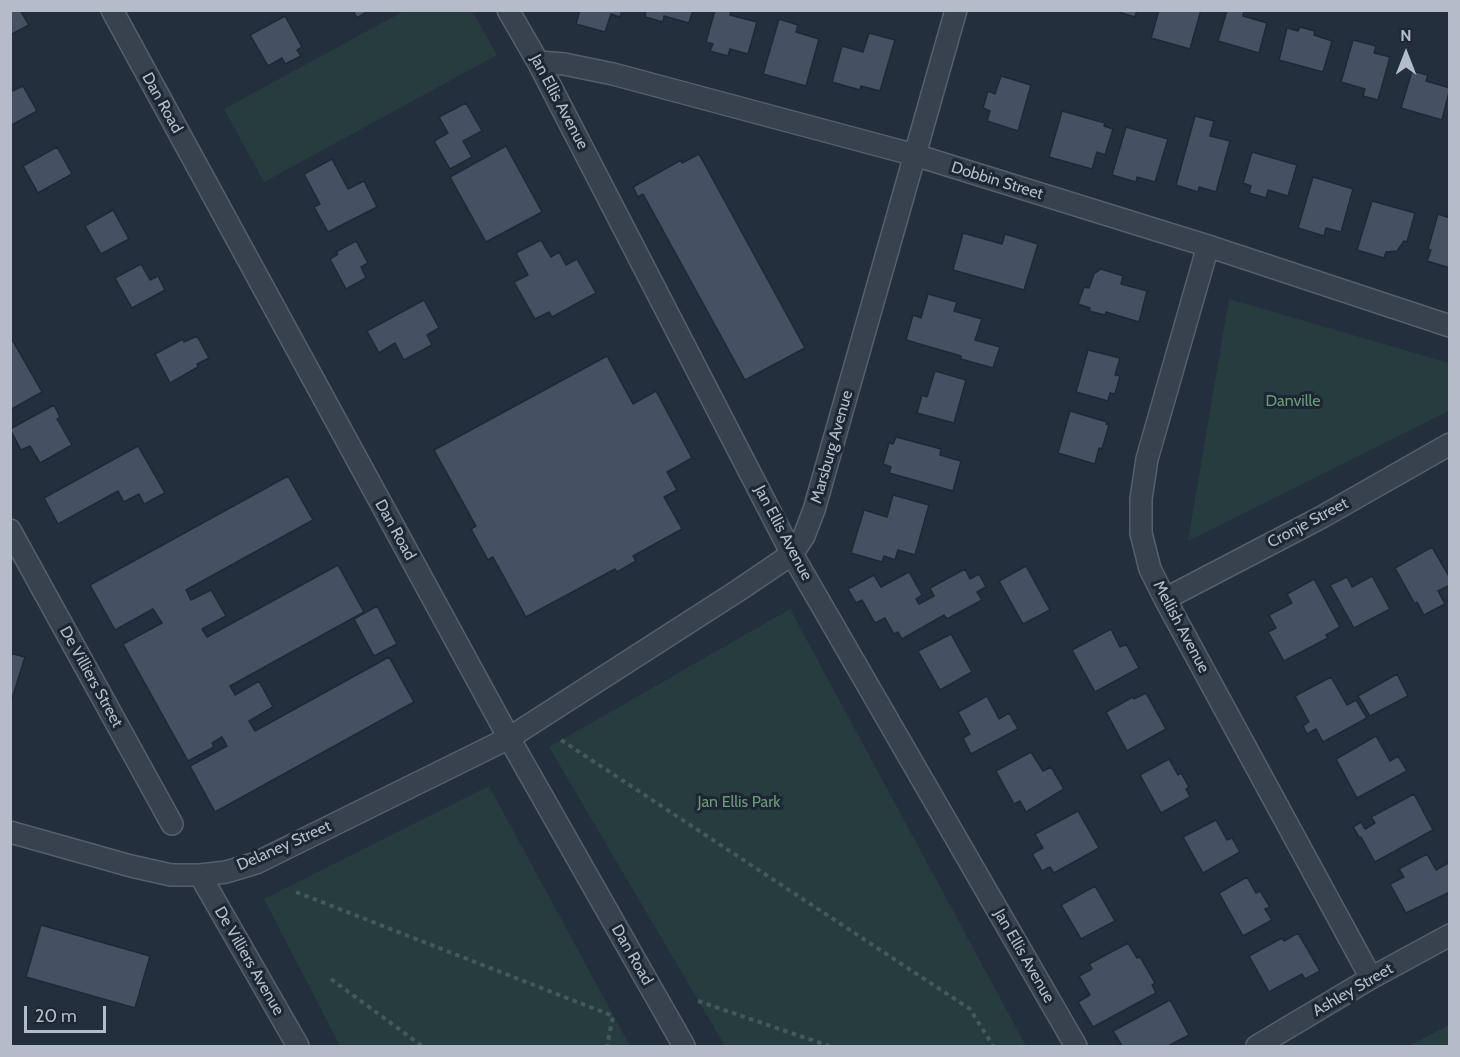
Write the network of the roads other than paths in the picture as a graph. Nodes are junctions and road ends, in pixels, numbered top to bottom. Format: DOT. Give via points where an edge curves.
graph roads {
  1 [pos="112,10"];
  2 [pos="508,10"];
  3 [pos="956,10"];
  4 [pos="538,62"];
  5 [pos="915,155"];
  6 [pos="1208,246"];
  7 [pos="1449,326"];
  8 [pos="1449,444"];
  9 [pos="10,530"];
  10 [pos="792,554"];
  11 [pos="1165,599"];
  12 [pos="509,738"];
  13 [pos="172,824"];
  14 [pos="10,832"];
  15 [pos="200,875"];
  16 [pos="1449,935"];
  17 [pos="1371,978"];
  18 [pos="297,1047"];
  19 [pos="684,1047"];
  20 [pos="1076,1047"];
  21 [pos="1257,1047"];
  1 -- 12 [label="street, Dan Road"];
  2 -- 4 [label="street, Jan Ellis Avenue"];
  3 -- 5 [label="street, Marsburg Avenue"];
  4 -- 5 [label="street, Dobbin Street" via="613,74"];
  4 -- 10 [label="street, Jan Ellis Avenue"];
  5 -- 6 [label="street, Dobbin Street"];
  5 -- 10 [label="street, Marsburg Avenue" via="814,510"];
  6 -- 7 [label="street, Dobbin Street"];
  6 -- 11 [label="street, Mellish Avenue" via="1147,459 1141,499 1141,533 1150,569"];
  8 -- 11 [label="street, Cronje Street" via="1320,518"];
  9 -- 13 [label="street, De Villiers Street"];
  10 -- 12 [label="street, Marsburg Avenue"];
  10 -- 20 [label="street, Jan Ellis Avenue"];
  11 -- 17 [label="street, Mellish Avenue"];
  12 -- 15 [label="street, Delaney Street" via="256,863"];
  12 -- 19 [label="street, Dan Road"];
  14 -- 15 [label="street, Delaney Street" via="131,866 171,875"];
  15 -- 18 [label="street, De Villiers Avenue"];
  16 -- 17 [label="street, Ashley Street"];
  17 -- 21 [label="street, Ashley Street"];
}
